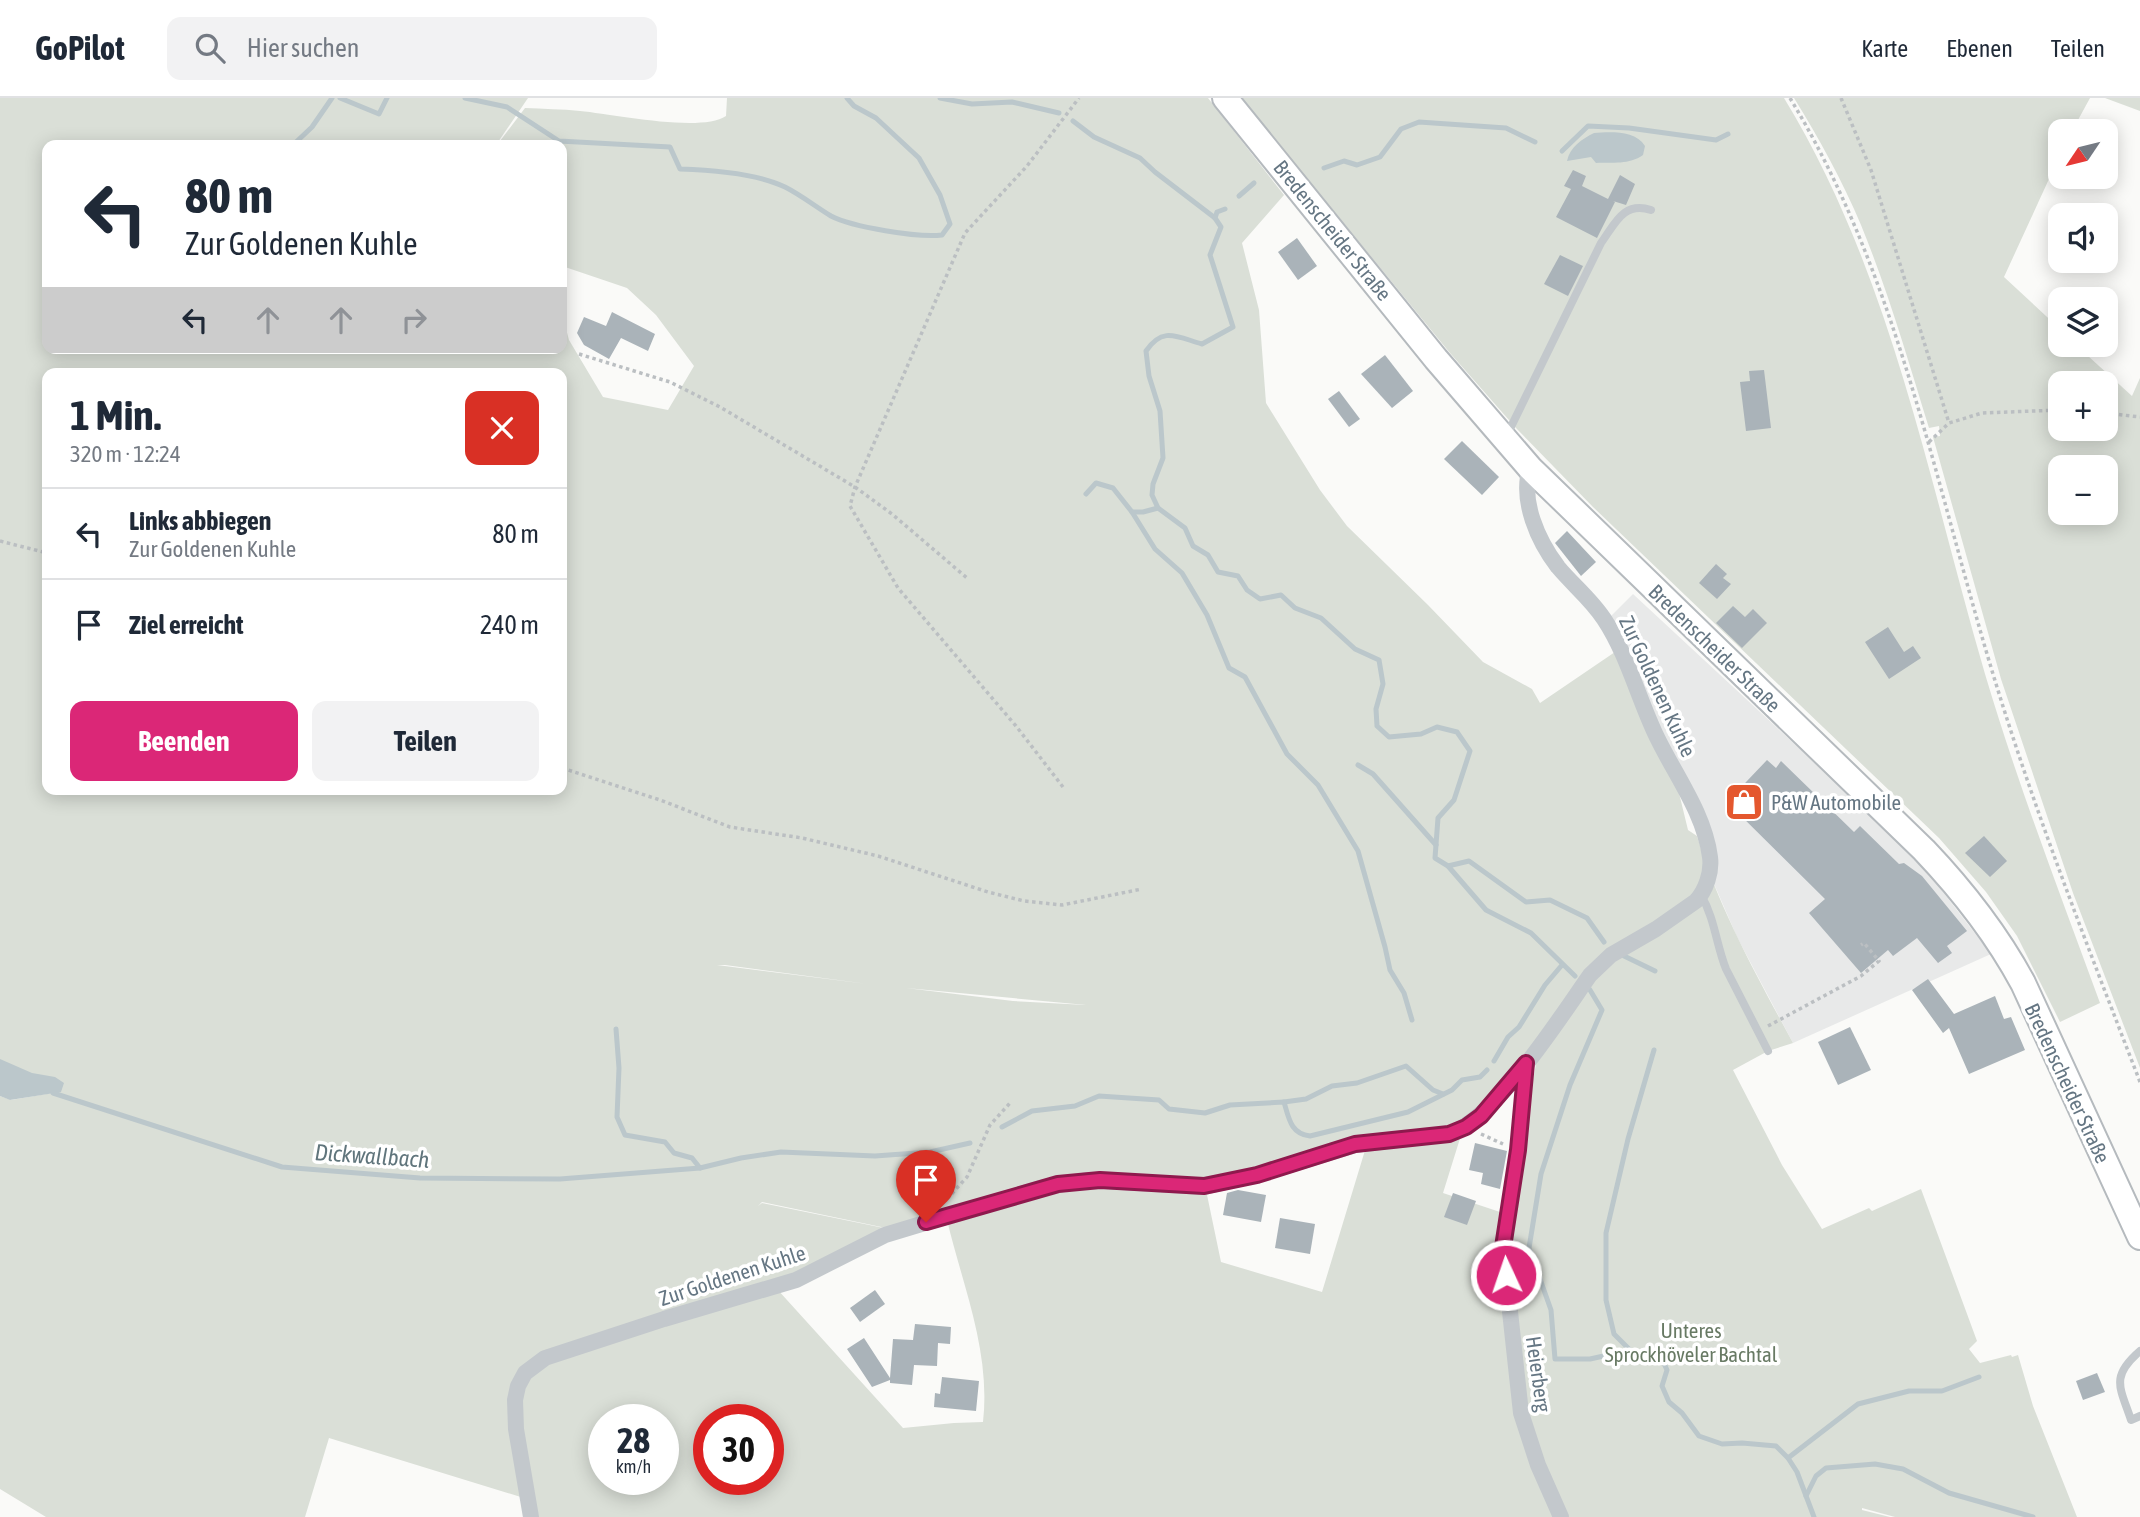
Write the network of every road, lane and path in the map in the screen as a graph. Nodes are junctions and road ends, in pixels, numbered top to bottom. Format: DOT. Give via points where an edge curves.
graph roads {
  1 [pos="1079,98"];
  2 [pos="1226,98"];
  3 [pos="1790,98"];
  4 [pos="1841,98"];
  5 [pos="1651,210"];
  6 [pos="579,354"];
  7 [pos="2048,410"];
  8 [pos="2118,414"];
  9 [pos="2140,417"];
  10 [pos="1949,423"];
  11 [pos="1505,439"];
  12 [pos="1929,442"];
  13 [pos="1530,468"];
  14 [pos="855,487"];
  15 [pos="0,541"];
  16 [pos="42,552"];
  17 [pos="967,578"];
  18 [pos="567,770"];
  19 [pos="1063,786"];
  20 [pos="1142,889"];
  21 [pos="1701,895"];
  22 [pos="1861,945"];
  23 [pos="1758,1031"];
  24 [pos="1768,1051"];
  25 [pos="1526,1063"];
  26 [pos="2140,1082"];
  27 [pos="1010,1103"];
  28 [pos="1466,1127"];
  29 [pos="1518,1150"];
  30 [pos="944,1202"];
  31 [pos="2140,1237"];
  32 [pos="2140,1351"];
  33 [pos="2140,1416"];
  34 [pos="531,1517"];
  35 [pos="1561,1517"];
  1 -- 14 [label="path" via="1027,166 965,233"];
  2 -- 11 [label="main road, Bredenscheider Straße"];
  3 -- 12 [label="path" via="1870,259"];
  4 -- 10 [label="path" via="1871,170"];
  5 -- 11 [label="lane" via="1627,211 1601,243"];
  6 -- 14 [label="path" via="670,382"];
  7 -- 10 [label="path" via="1982,413"];
  8 -- 9 [label="path"];
  10 -- 12 [label="path"];
  11 -- 13 [label="main road, Bredenscheider Straße"];
  12 -- 26 [label="path" via="1998,688 2061,877"];
  13 -- 21 [label="street, Zur Goldenen Kuhle" via="1527,491 1535,525 1555,562 1612,631 1655,734 1697,816 1711,860"];
  13 -- 31 [label="main road, Bredenscheider Straße" via="1924,850 1981,914 2022,983"];
  14 -- 17 [label="path"];
  14 -- 19 [label="path" via="850,506 898,587"];
  15 -- 16 [label="path"];
  18 -- 20 [label="path" via="730,827 878,856 1024,901 1062,905"];
  21 -- 23 [label="lane" via="1712,916 1720,954"];
  21 -- 25 [label="street, Zur Goldenen Kuhle" via="1604,960"];
  22 -- 23 [label="path" via="1879,961 1861,976"];
  23 -- 24 [label="lane"];
  25 -- 28 [label="street, Zur Goldenen Kuhle"];
  25 -- 29 [label="street, Heierberg"];
  27 -- 30 [label="path" via="990,1125 967,1177"];
  28 -- 29 [label="path"];
  28 -- 34 [label="street, Zur Goldenen Kuhle" via="1449,1134 1355,1144 1257,1175 1204,1186 1089,1180 1044,1187 885,1235 796,1280 545,1358 525,1373 515,1400"];
  29 -- 35 [label="street, Heierberg" via="1503,1247 1521,1413"];
  32 -- 33 [label="lane" via="2124,1365 2119,1384 2131,1420"];
}
